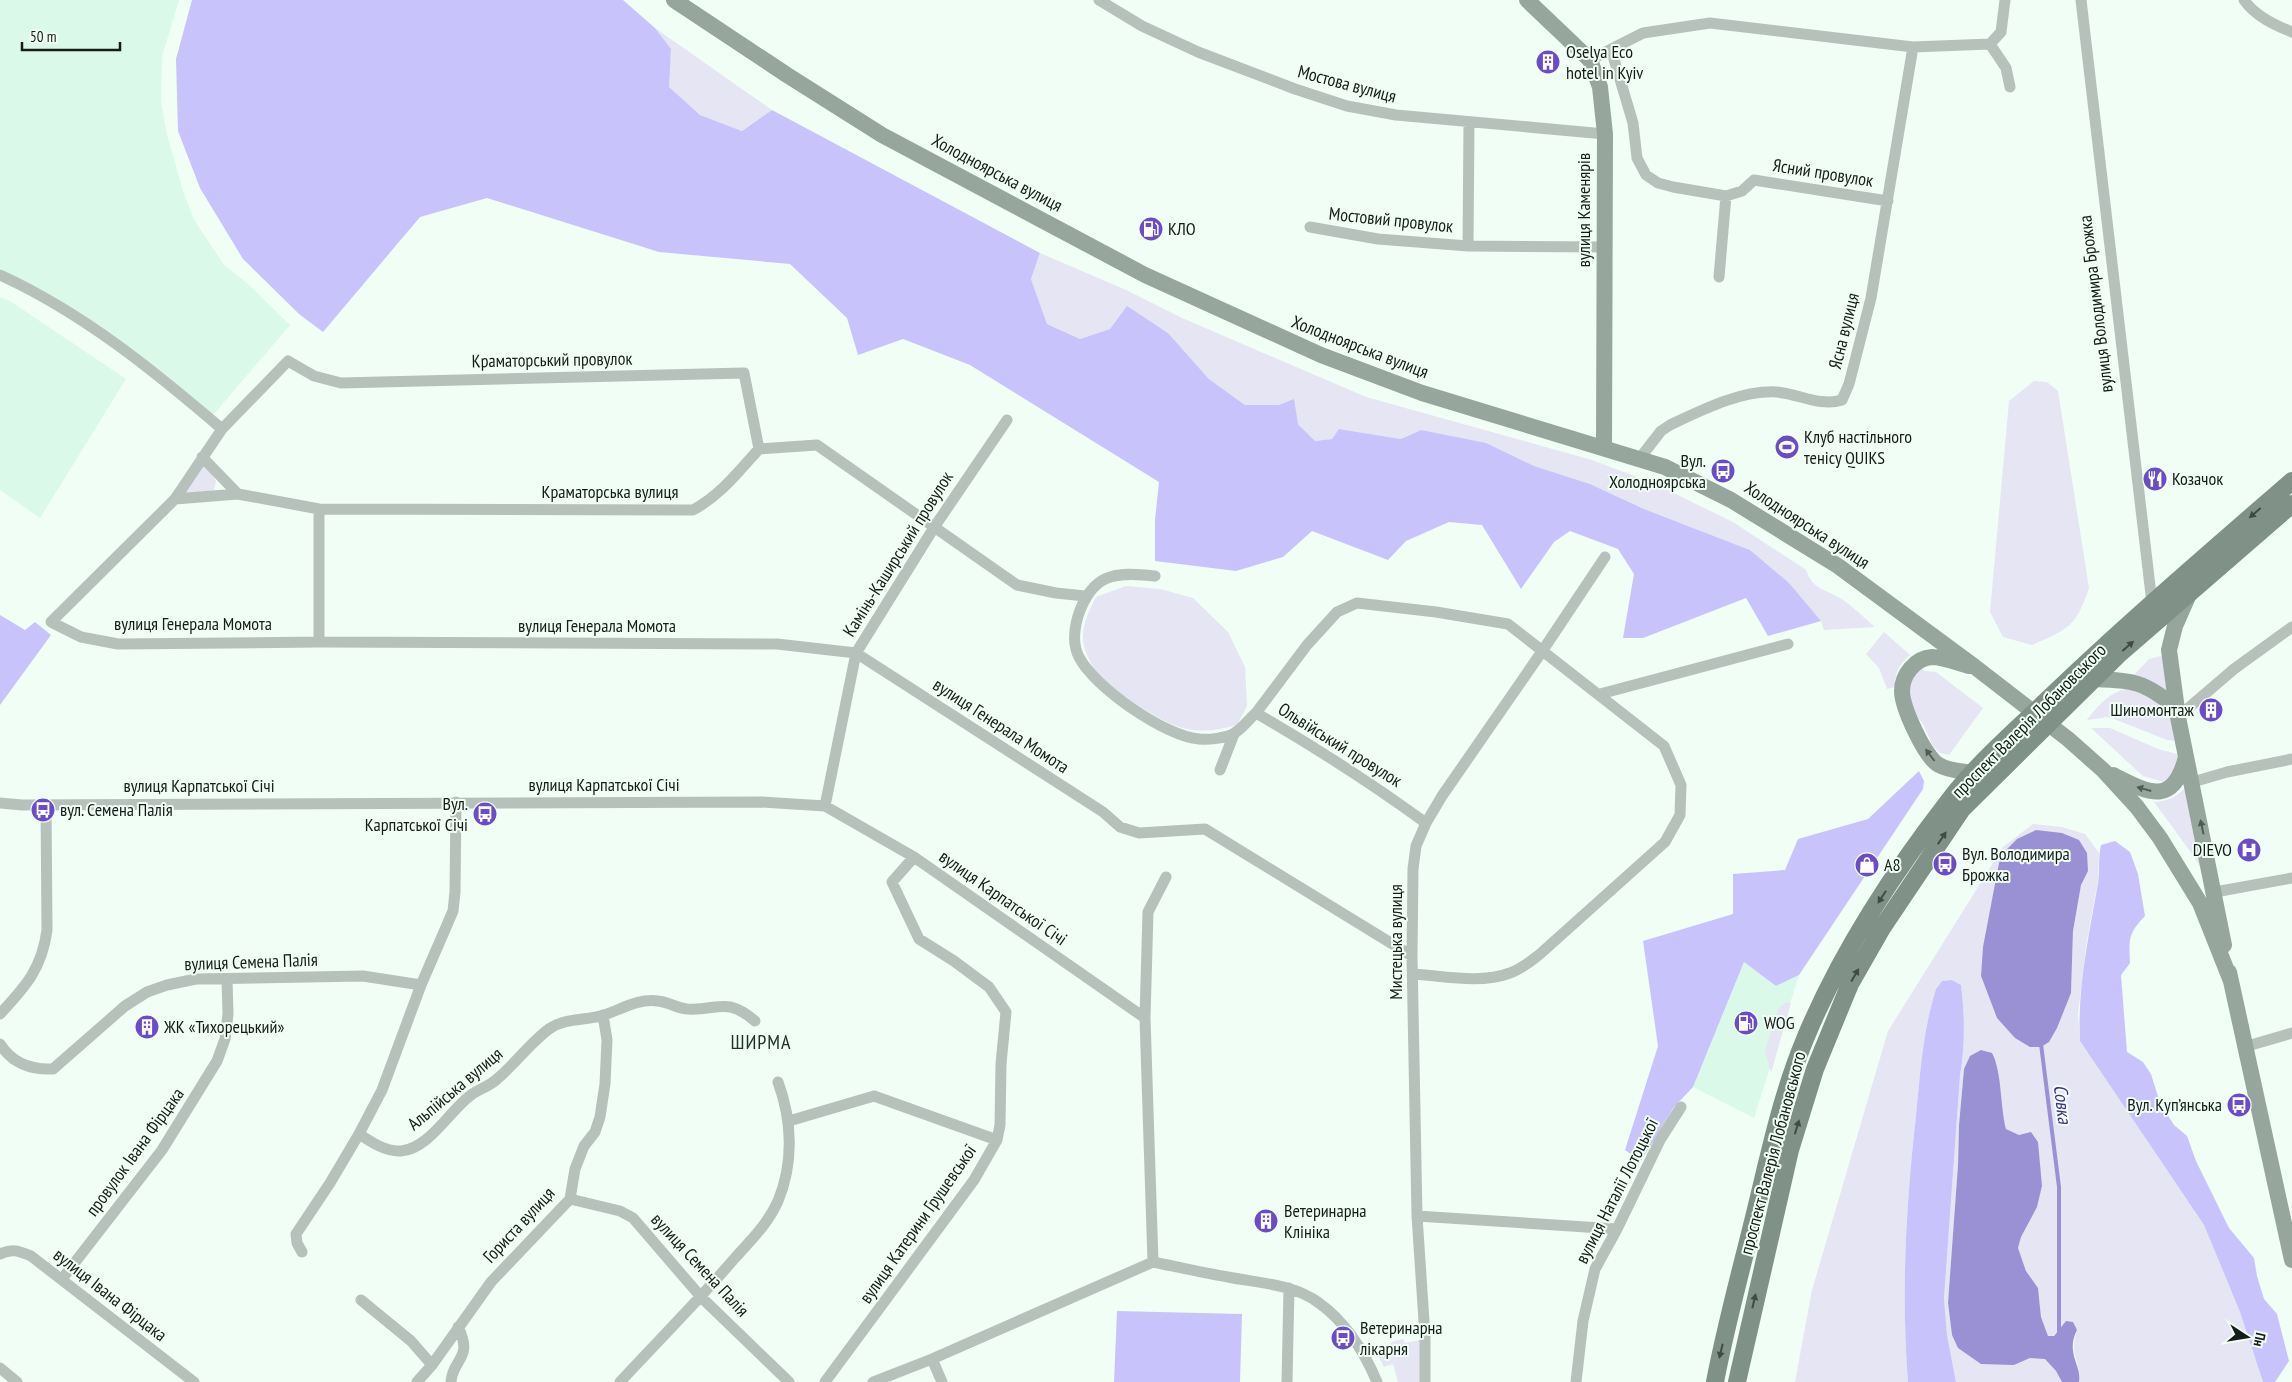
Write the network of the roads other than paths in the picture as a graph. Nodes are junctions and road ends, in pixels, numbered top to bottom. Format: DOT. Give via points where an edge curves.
graph roads {
  1 [pos="674,0"];
  2 [pos="1099,0"];
  3 [pos="1527,0"];
  4 [pos="2005,0"];
  5 [pos="2081,0"];
  6 [pos="2244,0"];
  7 [pos="2292,32"];
  8 [pos="1990,44"];
  9 [pos="1914,48"];
  10 [pos="1611,49"];
  11 [pos="1590,60"];
  12 [pos="2010,87"];
  13 [pos="1469,122"];
  14 [pos="1605,134"];
  15 [pos="1726,196"];
  16 [pos="1888,201"];
  17 [pos="1310,228"];
  18 [pos="1468,246"];
  19 [pos="1604,247"];
  20 [pos="0,275"];
  21 [pos="1719,277"];
  22 [pos="288,361"];
  23 [pos="1007,420"];
  24 [pos="222,428"];
  25 [pos="1604,448"];
  26 [pos="759,449"];
  27 [pos="202,457"];
  28 [pos="1640,458"];
  29 [pos="2292,481"];
  30 [pos="238,494"];
  31 [pos="175,499"];
  32 [pos="2292,504"];
  33 [pos="319,509"];
  34 [pos="935,526"];
  35 [pos="1605,557"];
  36 [pos="1155,576"];
  37 [pos="2190,592"];
  38 [pos="1085,596"];
  39 [pos="2152,602"];
  40 [pos="2292,627"];
  41 [pos="319,642"];
  42 [pos="1788,644"];
  43 [pos="1543,650"];
  44 [pos="856,653"];
  45 [pos="1975,667"];
  46 [pos="2093,679"];
  47 [pos="1600,694"];
  48 [pos="2178,712"];
  49 [pos="1256,713"];
  50 [pos="2034,713"];
  51 [pos="2048,724"];
  52 [pos="1234,734"];
  53 [pos="2187,754"];
  54 [pos="2292,759"];
  55 [pos="1220,770"];
  56 [pos="2103,770"];
  57 [pos="1973,773"];
  58 [pos="2193,782"];
  59 [pos="456,802"];
  60 [pos="0,803"];
  61 [pos="46,804"];
  62 [pos="825,806"];
  63 [pos="1426,824"];
  64 [pos="914,857"];
  65 [pos="1166,877"];
  66 [pos="2292,878"];
  67 [pos="2215,892"];
  68 [pos="1412,956"];
  69 [pos="1413,974"];
  70 [pos="227,979"];
  71 [pos="2231,981"];
  72 [pos="421,985"];
  73 [pos="0,1014"];
  74 [pos="603,1015"];
  75 [pos="1145,1018"];
  76 [pos="755,1021"];
  77 [pos="2292,1033"];
  78 [pos="0,1044"];
  79 [pos="2244,1047"];
  80 [pos="778,1082"];
  81 [pos="1681,1107"];
  82 [pos="788,1120"];
  83 [pos="359,1134"];
  84 [pos="997,1140"];
  85 [pos="570,1199"];
  86 [pos="1417,1216"];
  87 [pos="1617,1229"];
  88 [pos="302,1252"];
  89 [pos="0,1254"];
  90 [pos="2292,1260"];
  91 [pos="1153,1262"];
  92 [pos="62,1279"];
  93 [pos="1289,1288"];
  94 [pos="701,1297"];
  95 [pos="361,1300"];
  96 [pos="458,1327"];
  97 [pos="932,1359"];
  98 [pos="432,1365"];
  99 [pos="0,1368"];
  100 [pos="17,1382"];
  101 [pos="194,1382"];
  102 [pos="418,1382"];
  103 [pos="451,1382"];
  104 [pos="620,1382"];
  105 [pos="790,1382"];
  106 [pos="825,1382"];
  107 [pos="873,1382"];
  108 [pos="942,1382"];
  109 [pos="1287,1382"];
  110 [pos="1376,1382"];
  111 [pos="1425,1382"];
  112 [pos="1576,1382"];
  113 [pos="1715,1382"];
  114 [pos="1737,1382"];
  1 -- 25 [label="main road, Холодноярська вулиця" via="882,135 1145,275 1321,355 1404,386"];
  2 -- 13 [label="street, Мостова вулиця" via="1180,44 1295,89 1347,106 1396,115"];
  3 -- 11 [label="main road, вулиця Каменярів"];
  4 -- 8 [label="street" via="2001,32"];
  5 -- 39 [label="street, вулиця Володимира Брожка"];
  6 -- 7 [label="street" via="2250,9"];
  8 -- 9 [label="street"];
  8 -- 12 [label="street" via="2006,68"];
  9 -- 10 [label="street" via="1710,23 1643,33"];
  9 -- 16 [label="street, Ясна вулиця"];
  10 -- 11 [label="street"];
  10 -- 15 [label="street" via="1633,123 1637,158 1646,175 1673,188"];
  11 -- 14 [label="main road, вулиця Каменярів" via="1600,87"];
  13 -- 14 [label="street, Мостова вулиця"];
  13 -- 18 [label="street, Мостовий провулок"];
  14 -- 19 [label="main road, вулиця Каменярів"];
  15 -- 16 [label="street, Ясний провулок" via="1742,190 1754,180"];
  15 -- 21 [label="street"];
  16 -- 28 [label="street, Ясна вулиця" via="1871,298 1842,400 1826,402 1778,392 1757,392 1670,425 1661,431"];
  17 -- 18 [label="street, Мостовий провулок" via="1378,239"];
  18 -- 19 [label="street, Мостовий провулок"];
  19 -- 25 [label="main road, вулиця Каменярів"];
  20 -- 24 [label="street" via="36,291 104,334"];
  22 -- 24 [label="street, вулиця Генерала Момота"];
  22 -- 26 [label="street, Краматорський провулок" via="314,376 340,383 744,373"];
  23 -- 34 [label="street, Камінь-Каширський провулок"];
  24 -- 27 [label="street, вулиця Генерала Момота"];
  25 -- 28 [label="main road, Холодноярська вулиця"];
  26 -- 33 [label="street, Краматорська вулиця" via="728,485 709,502 693,510"];
  26 -- 34 [label="street" via="817,445"];
  27 -- 30 [label="street"];
  27 -- 31 [label="street, вулиця Генерала Момота"];
  28 -- 45 [label="main road, Холодноярська вулиця" via="1731,500 1830,561"];
  29 -- 39 [label="main road, проспект Валерія Лобановського, one-way"];
  30 -- 31 [label="street, Краматорська вулиця"];
  30 -- 33 [label="street, Краматорська вулиця"];
  31 -- 41 [label="street, вулиця Генерала Момота" via="51,622 81,637 118,644"];
  32 -- 37 [label="main road, проспект Валерія Лобановського"];
  33 -- 41 [label="street"];
  34 -- 38 [label="street" via="1017,585"];
  34 -- 44 [label="street, Камінь-Каширський провулок"];
  35 -- 43 [label="street, Мистецька вулиця"];
  36 -- 38 [label="street" via="1116,575 1100,580"];
  46 -- 37 [label="main road, проспект Валерія Лобановського, one-way"];
  37 -- 48 [label="main road" via="2175,626 2169,650"];
  38 -- 52 [label="street" via="1074,628 1074,643 1079,657 1096,682 1166,729 1198,739"];
  39 -- 50 [label="main road, проспект Валерія Лобановського"];
  40 -- 48 [label="street"];
  41 -- 44 [label="street, вулиця Генерала Момота" via="777,644"];
  42 -- 47 [label="street"];
  43 -- 47 [label="street"];
  43 -- 49 [label="street" via="1508,624 1357,603 1337,612 1308,644"];
  43 -- 63 [label="street, Мистецька вулиця"];
  44 -- 62 [label="street, Камінь-Каширський провулок"];
  44 -- 68 [label="street, вулиця Генерала Момота" via="1103,812 1120,827 1139,833 1205,829"];
  45 -- 50 [label="main road, Холодноярська вулиця"];
  57 -- 45 [label="main road, one-way" via="1938,765 1918,734 1902,693 1903,678 1919,660 1932,657"];
  46 -- 48 [label="main road" via="2140,683 2154,690"];
  46 -- 51 [label="main road, проспект Валерія Лобановського"];
  47 -- 69 [label="street" via="1664,746 1674,765 1681,786 1680,815 1665,842 1540,954 1509,974 1475,979"];
  48 -- 53 [label="main road"];
  49 -- 52 [label="street, Ольвійський провулок"];
  49 -- 63 [label="street, Ольвійський провулок" via="1372,783"];
  50 -- 51 [label="main road"];
  50 -- 57 [label="main road, проспект Валерія Лобановського"];
  51 -- 56 [label="main road"];
  114 -- 51 [label="main road, проспект Валерія Лобановського, one-way" via="1790,1150 1815,1069 1850,984 1882,928 1962,809"];
  52 -- 55 [label="street"];
  53 -- 56 [label="main road, one-way" via="2182,774 2171,788 2156,792 2142,790"];
  53 -- 58 [label="main road"];
  54 -- 58 [label="street"];
  56 -- 71 [label="main road" via="2143,815 2200,903"];
  57 -- 113 [label="main road, проспект Валерія Лобановського, one-way" via="1951,798 1876,906 1845,956 1804,1040 1783,1102"];
  67 -- 58 [label="main road, one-way"];
  59 -- 61 [label="street, вулиця Карпатської Січі"];
  59 -- 62 [label="street, вулиця Карпатської Січі" via="762,802"];
  59 -- 72 [label="street" via="453,911"];
  60 -- 61 [label="street, вулиця Карпатської Січі"];
  61 -- 73 [label="street" via="47,921 44,950 27,985"];
  62 -- 64 [label="street, вулиця Карпатської Січі"];
  63 -- 68 [label="street, Мистецька вулиця" via="1416,846 1413,869"];
  64 -- 75 [label="street, вулиця Карпатської Січі"];
  64 -- 84 [label="street, вулиця Катерини Грушевської" via="892,882 919,939 989,987 1006,1012"];
  65 -- 75 [label="street" via="1148,912"];
  66 -- 67 [label="street"];
  67 -- 71 [label="main road"];
  68 -- 69 [label="street, Мистецька вулиця"];
  69 -- 86 [label="street, Мистецька вулиця"];
  70 -- 72 [label="street, вулиця Семена Палія" via="363,976"];
  70 -- 78 [label="street, вулиця Семена Палія" via="196,979 147,992 125,1006 53,1069 24,1066 8,1056"];
  70 -- 92 [label="street, провулок Івана Фірцака" via="225,1039 217,1061 162,1150"];
  71 -- 79 [label="main road"];
  72 -- 83 [label="street" via="382,1090"];
  74 -- 76 [label="street, Альпійська вулиця" via="643,1001 660,1001 676,1008 734,1007"];
  74 -- 83 [label="street, Альпійська вулиця" via="563,1022 549,1029 495,1081 471,1095 428,1138 414,1146 402,1151 391,1149 374,1144"];
  74 -- 85 [label="street, Гориста вулиця" via="607,1040 600,1117 575,1169"];
  75 -- 91 [label="street"];
  77 -- 79 [label="street"];
  79 -- 90 [label="main road"];
  80 -- 82 [label="street"];
  81 -- 87 [label="street, вулиця Наталії Лотоцької" via="1660,1140"];
  82 -- 84 [label="street" via="874,1096"];
  82 -- 94 [label="street" via="790,1141 778,1200 767,1221"];
  83 -- 88 [label="street" via="296,1234 296,1243"];
  84 -- 106 [label="street, вулиця Катерини Грушевської" via="974,1180"];
  85 -- 94 [label="street, вулиця Семена Палія" via="620,1211 633,1218"];
  85 -- 96 [label="street, Гориста вулиця" via="491,1282"];
  86 -- 87 [label="street"];
  86 -- 111 [label="street, Мистецька вулиця"];
  87 -- 112 [label="street, вулиця Наталії Лотоцької" via="1594,1269 1583,1321"];
  89 -- 92 [label="street, вулиця Івана Фірцака" via="9,1249 19,1251"];
  91 -- 93 [label="street"];
  91 -- 97 [label="street"];
  92 -- 101 [label="street, вулиця Івана Фірцака"];
  93 -- 109 [label="street"];
  93 -- 110 [label="street" via="1318,1302 1340,1321 1368,1361"];
  94 -- 104 [label="street"];
  94 -- 105 [label="street, вулиця Семена Палія"];
  95 -- 98 [label="street" via="411,1341"];
  96 -- 98 [label="street, Гориста вулиця"];
  96 -- 103 [label="street" via="464,1338 464,1348"];
  97 -- 107 [label="street"];
  97 -- 108 [label="street"];
  98 -- 102 [label="street, Гориста вулиця"];
  99 -- 100 [label="street"];
}
